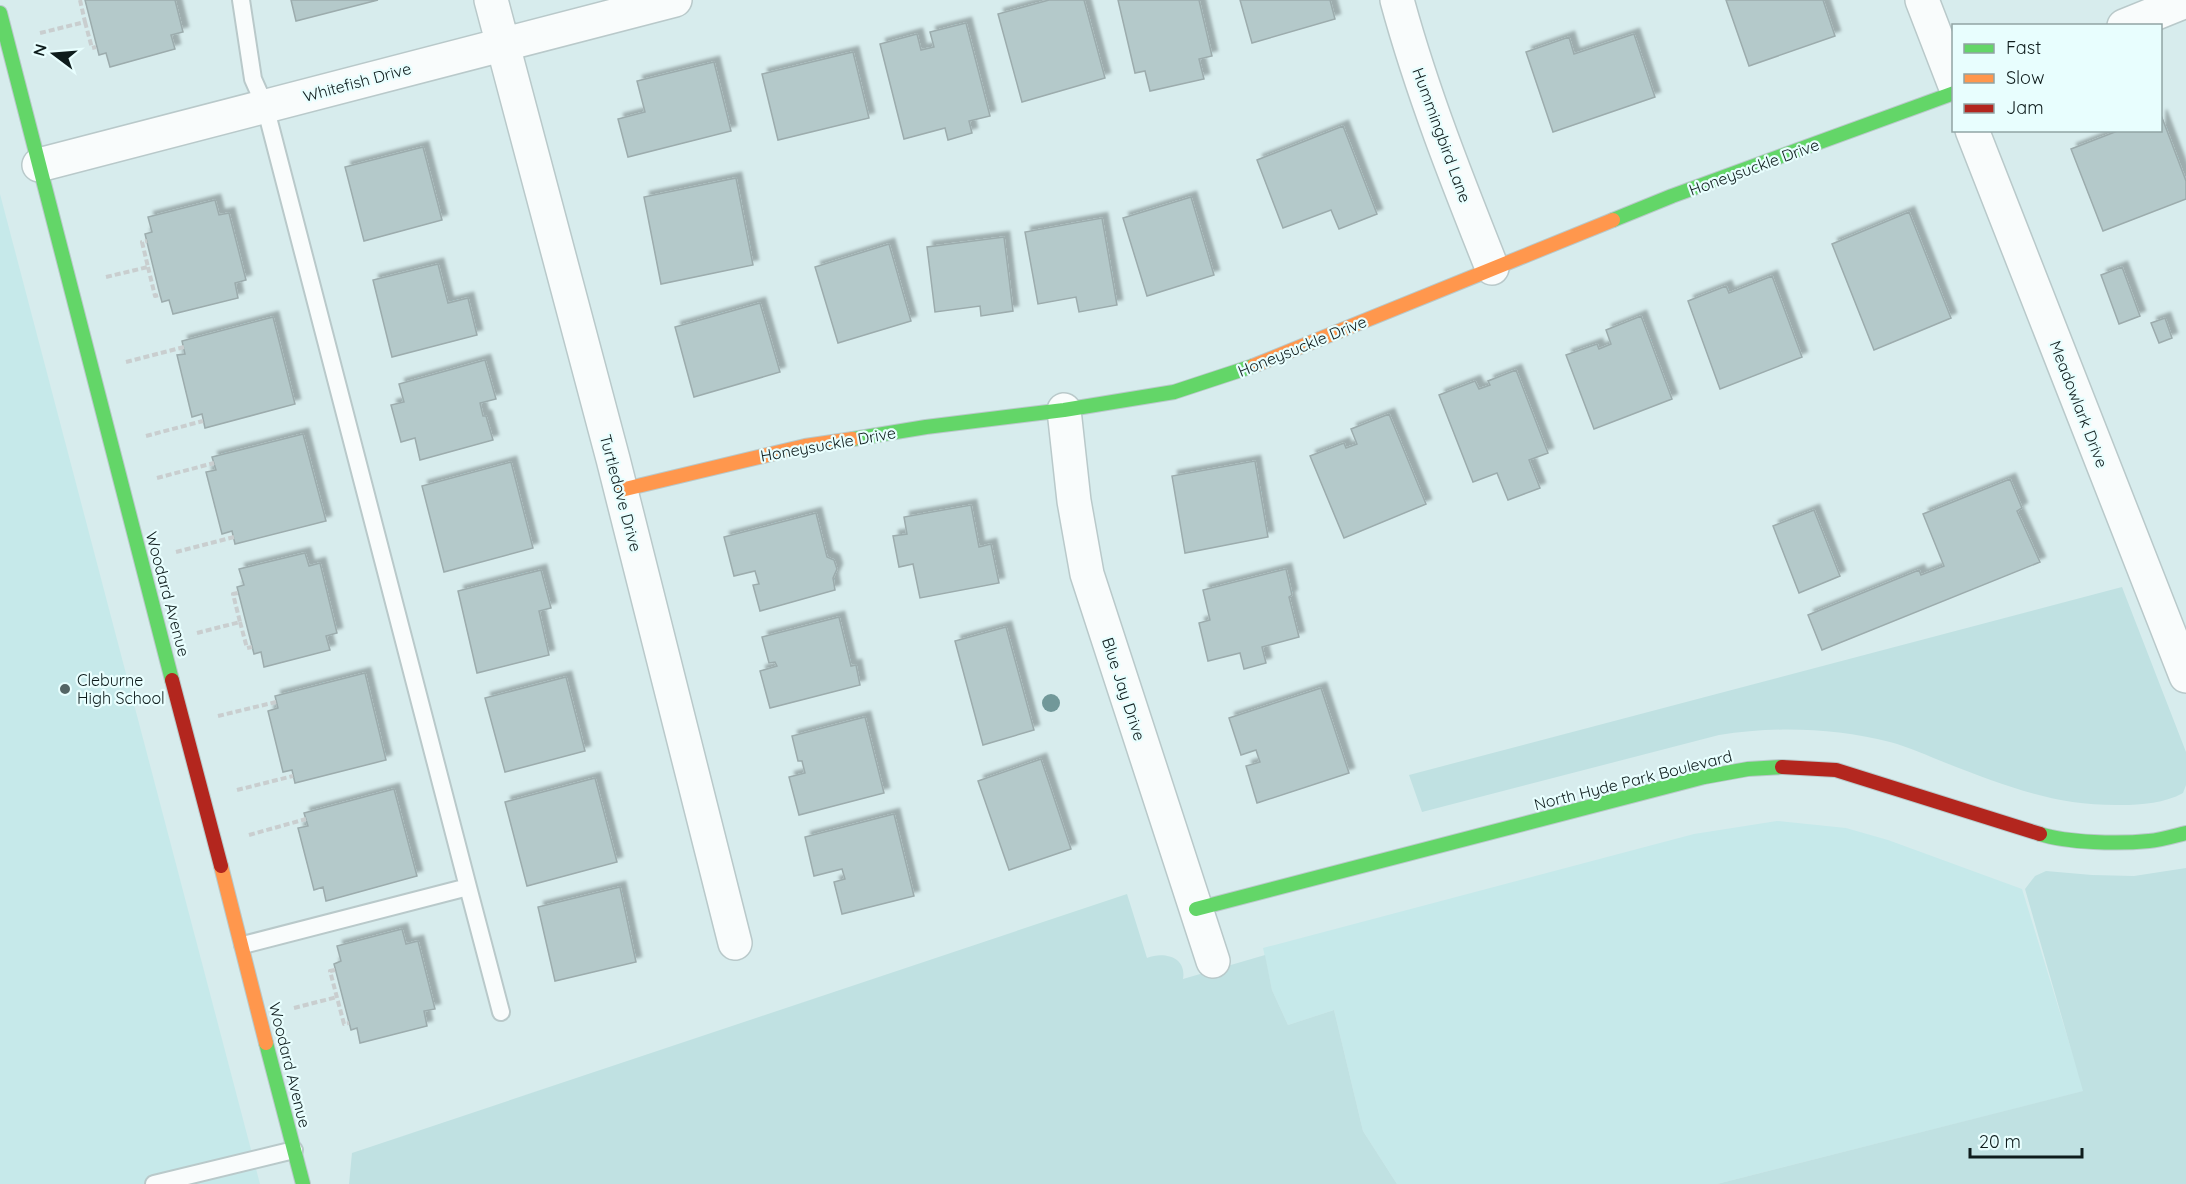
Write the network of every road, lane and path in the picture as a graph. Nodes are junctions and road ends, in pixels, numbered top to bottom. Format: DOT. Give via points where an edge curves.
graph roads {
  1 [pos="80,0"];
  2 [pos="241,0"];
  3 [pos="491,0"];
  4 [pos="675,0"];
  5 [pos="1397,0"];
  6 [pos="1922,0"];
  7 [pos="2186,1"];
  8 [pos="0,13"];
  9 [pos="85,22"];
  10 [pos="2129,24"];
  11 [pos="7,40"];
  12 [pos="502,44"];
  13 [pos="96,47"];
  14 [pos="1952,80"];
  15 [pos="1952,93"];
  16 [pos="265,106"];
  17 [pos="1973,132"];
  18 [pos="39,165"];
  19 [pos="147,241"];
  20 [pos="148,267"];
  21 [pos="1492,268"];
  22 [pos="71,286"];
  23 [pos="160,295"];
  24 [pos="184,346"];
  25 [pos="93,371"];
  26 [pos="1064,411"];
  27 [pos="203,421"];
  28 [pos="112,445"];
  29 [pos="214,463"];
  30 [pos="123,488"];
  31 [pos="621,490"];
  32 [pos="234,537"];
  33 [pos="142,561"];
  34 [pos="238,593"];
  35 [pos="240,622"];
  36 [pos="164,641"];
  37 [pos="252,647"];
  38 [pos="2186,676"];
  39 [pos="276,702"];
  40 [pos="185,724"];
  41 [pos="293,776"];
  42 [pos="205,798"];
  43 [pos="306,819"];
  44 [pos="2186,833"];
  45 [pos="216,843"];
  46 [pos="468,887"];
  47 [pos="1196,909"];
  48 [pos="735,943"];
  49 [pos="243,945"];
  50 [pos="1213,962"];
  51 [pos="335,970"];
  52 [pos="337,998"];
  53 [pos="501,1012"];
  54 [pos="261,1017"];
  55 [pos="349,1023"];
  56 [pos="294,1150"];
  57 [pos="154,1184"];
  58 [pos="303,1184"];
  1 -- 9 [label="path"];
  2 -- 16 [label="lane" via="253,79"];
  3 -- 12 [label="street, Turtledove Drive"];
  4 -- 12 [label="street, Whitefish Drive"];
  5 -- 21 [label="street, Hummingbird Lane" via="1448,156"];
  6 -- 14 [label="street"];
  7 -- 10 [label="street"];
  8 -- 11 [label="street, Woodard Avenue"];
  9 -- 11 [label="path"];
  9 -- 13 [label="path" via="92,48"];
  11 -- 18 [label="street, Woodard Avenue"];
  12 -- 16 [label="street, Whitefish Drive"];
  12 -- 31 [label="street, Turtledove Drive"];
  15 -- 21 [label="street, Honeysuckle Drive" via="1672,196"];
  16 -- 18 [label="street, Whitefish Drive"];
  16 -- 46 [label="lane"];
  17 -- 38 [label="street, Meadowlark Drive"];
  18 -- 22 [label="street, Woodard Avenue"];
  19 -- 20 [label="path" via="142,242"];
  20 -- 22 [label="path"];
  20 -- 23 [label="path" via="155,296"];
  21 -- 26 [label="street, Honeysuckle Drive" via="1251,367 1174,392"];
  22 -- 25 [label="street, Woodard Avenue"];
  24 -- 25 [label="path"];
  25 -- 28 [label="street, Woodard Avenue"];
  26 -- 31 [label="street, Honeysuckle Drive" via="805,446"];
  26 -- 47 [label="street, Blue Jay Drive" via="1087,574"];
  27 -- 28 [label="path"];
  28 -- 30 [label="street, Woodard Avenue"];
  29 -- 30 [label="path"];
  30 -- 33 [label="street, Woodard Avenue"];
  31 -- 48 [label="street, Turtledove Drive"];
  32 -- 33 [label="path"];
  33 -- 36 [label="street, Woodard Avenue"];
  34 -- 35 [label="path" via="233,594"];
  35 -- 36 [label="path"];
  35 -- 37 [label="path" via="247,648"];
  36 -- 40 [label="street, Woodard Avenue"];
  39 -- 40 [label="path"];
  40 -- 42 [label="street, Woodard Avenue"];
  41 -- 42 [label="path"];
  42 -- 45 [label="street, Woodard Avenue"];
  43 -- 45 [label="path"];
  44 -- 47 [label="street, North Hyde Park Boulevard" via="2150,841 2091,842 2049,837 1836,770 1789,766 1748,769 1704,777"];
  45 -- 49 [label="street, Woodard Avenue"];
  46 -- 49 [label="lane"];
  46 -- 53 [label="lane"];
  47 -- 50 [label="street, Blue Jay Drive"];
  49 -- 54 [label="street, Woodard Avenue"];
  51 -- 52 [label="path" via="330,971"];
  52 -- 54 [label="path"];
  52 -- 55 [label="path" via="344,1024"];
  54 -- 56 [label="street, Woodard Avenue"];
  56 -- 57 [label="lane"];
  56 -- 58 [label="street, Woodard Avenue"];
}
